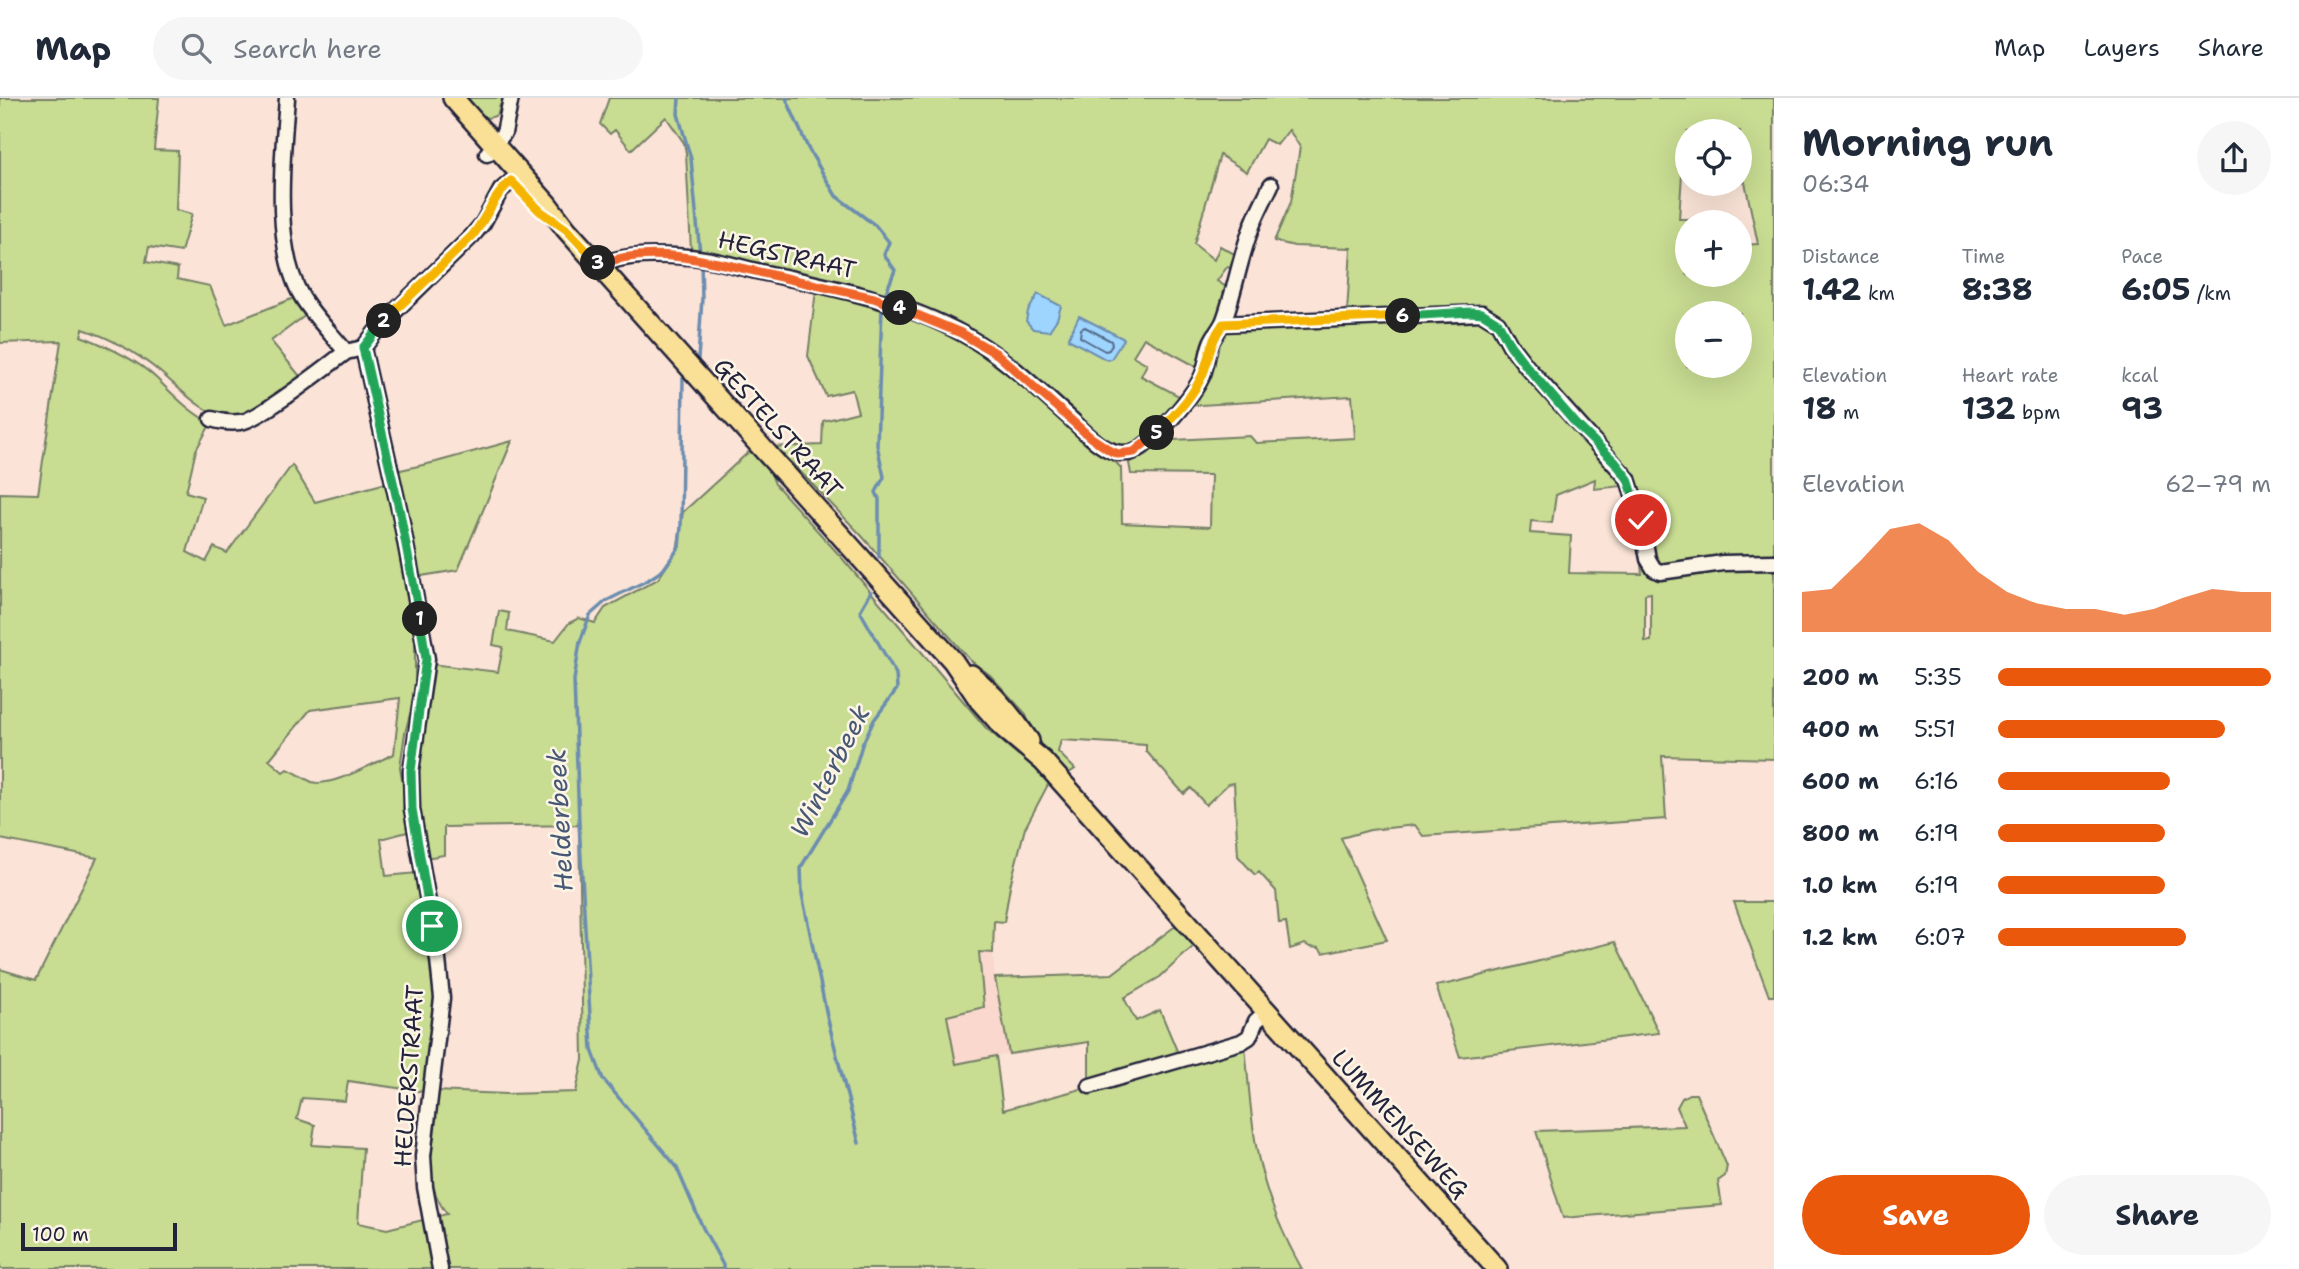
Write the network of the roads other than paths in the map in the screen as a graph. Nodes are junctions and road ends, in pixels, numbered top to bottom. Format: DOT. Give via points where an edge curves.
graph roads {
  1 [pos="287,98"];
  2 [pos="444,98"];
  3 [pos="453,98"];
  4 [pos="511,98"];
  5 [pos="491,149"];
  6 [pos="516,177"];
  7 [pos="1270,185"];
  8 [pos="600,265"];
  9 [pos="1223,324"];
  10 [pos="363,348"];
  11 [pos="346,352"];
  12 [pos="212,419"];
  13 [pos="1774,562"];
  14 [pos="1040,758"];
  15 [pos="1267,1011"];
  16 [pos="1090,1086"];
  17 [pos="440,1269"];
  18 [pos="1497,1269"];
  1 -- 11 [label="street" via="282,169 286,248 302,297"];
  2 -- 5 [label="main road, GESTELSTRAAT" via="458,122"];
  3 -- 5 [label="main road, GESTELSTRAAT"];
  4 -- 5 [label="street" via="504,133"];
  5 -- 6 [label="main road, GESTELSTRAAT"];
  6 -- 8 [label="main road, GESTELSTRAAT"];
  6 -- 10 [label="street" via="501,190 472,236"];
  7 -- 9 [label="street, HEGSTRAAT" via="1251,228"];
  8 -- 9 [label="street, HEGSTRAAT" via="626,257 691,257 874,298 961,333 997,354 1090,437 1118,454 1141,448 1183,404 1203,374 1210,344"];
  8 -- 14 [label="main road, GESTELSTRAAT" via="953,661 1014,719"];
  9 -- 13 [label="street" via="1482,313 1498,323 1510,345 1628,479 1654,569"];
  10 -- 11 [label="street"];
  10 -- 17 [label="street, HELDERSTRAAT" via="400,513 426,659 411,771 412,809 442,998 423,1156"];
  11 -- 12 [label="street" via="242,423"];
  14 -- 15 [label="main road, LUMMENSEWEG"];
  15 -- 16 [label="street" via="1241,1042"];
  15 -- 18 [label="main road, LUMMENSEWEG"];
}
